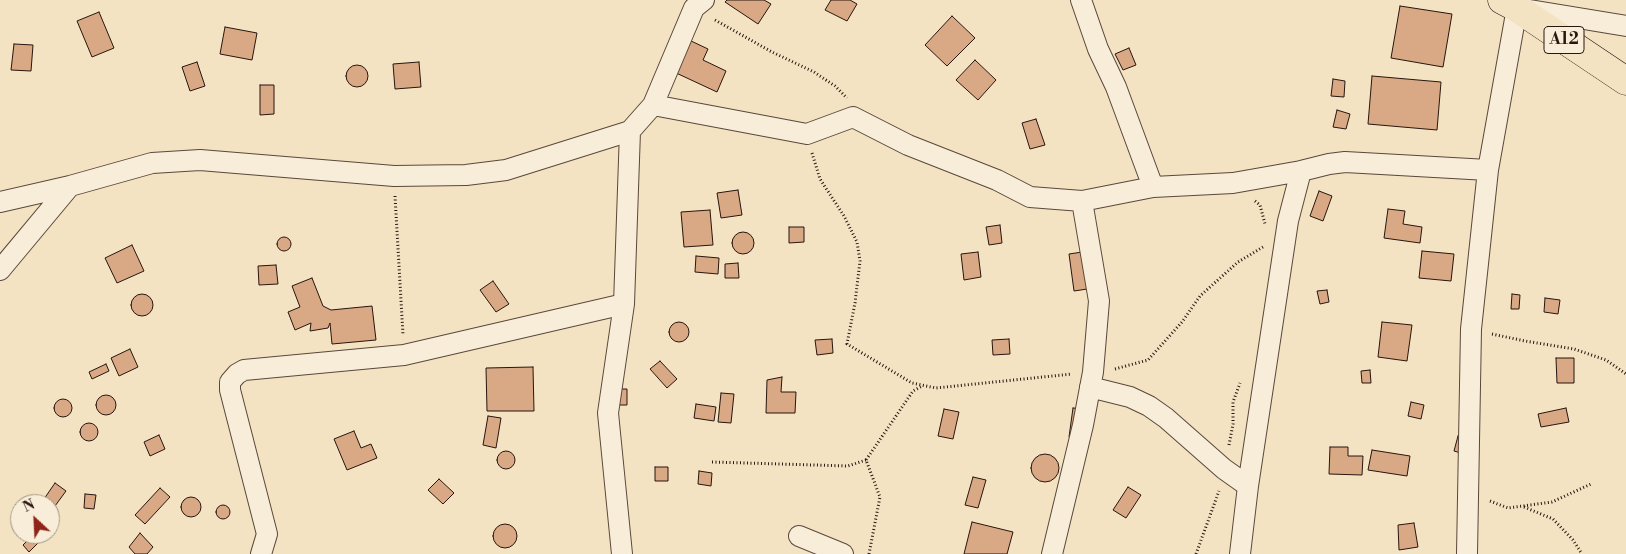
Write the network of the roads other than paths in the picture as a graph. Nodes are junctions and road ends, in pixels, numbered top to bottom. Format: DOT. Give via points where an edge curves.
graph roads {
  1 [pos="1081,0"];
  2 [pos="699,4"];
  3 [pos="1509,4"];
  4 [pos="1626,26"];
  5 [pos="1626,81"];
  6 [pos="654,105"];
  7 [pos="630,131"];
  8 [pos="1488,170"];
  9 [pos="1301,171"];
  10 [pos="70,186"];
  11 [pos="1153,187"];
  12 [pos="1082,201"];
  13 [pos="0,202"];
  14 [pos="0,270"];
  15 [pos="624,304"];
  16 [pos="1091,380"];
  17 [pos="1248,486"];
  18 [pos="799,536"];
  19 [pos="261,554"];
  20 [pos="622,554"];
  21 [pos="843,554"];
  22 [pos="1052,554"];
  23 [pos="1240,554"];
  24 [pos="1467,554"];
  1 -- 11 [label="street"];
  2 -- 6 [label="street"];
  3 -- 4 [label="street"];
  3 -- 5 [label="main road, A12"];
  3 -- 8 [label="street"];
  6 -- 7 [label="street"];
  6 -- 12 [label="street" via="807,134 853,117 908,145 1030,196"];
  7 -- 10 [label="street" via="506,170 466,175 394,176 200,160 152,163"];
  7 -- 15 [label="street"];
  8 -- 9 [label="street" via="1345,162"];
  8 -- 24 [label="street" via="1472,329"];
  9 -- 11 [label="street" via="1233,183"];
  9 -- 17 [label="street" via="1288,220"];
  10 -- 13 [label="street"];
  10 -- 14 [label="street"];
  11 -- 12 [label="street"];
  12 -- 16 [label="street" via="1099,301"];
  15 -- 19 [label="street" via="404,356 244,370 237,374 230,382 230,390 267,534"];
  15 -- 20 [label="street" via="608,413"];
  16 -- 17 [label="street" via="1149,406"];
  16 -- 22 [label="street" via="1082,432"];
  17 -- 23 [label="street"];
  18 -- 21 [label="street"];
}
